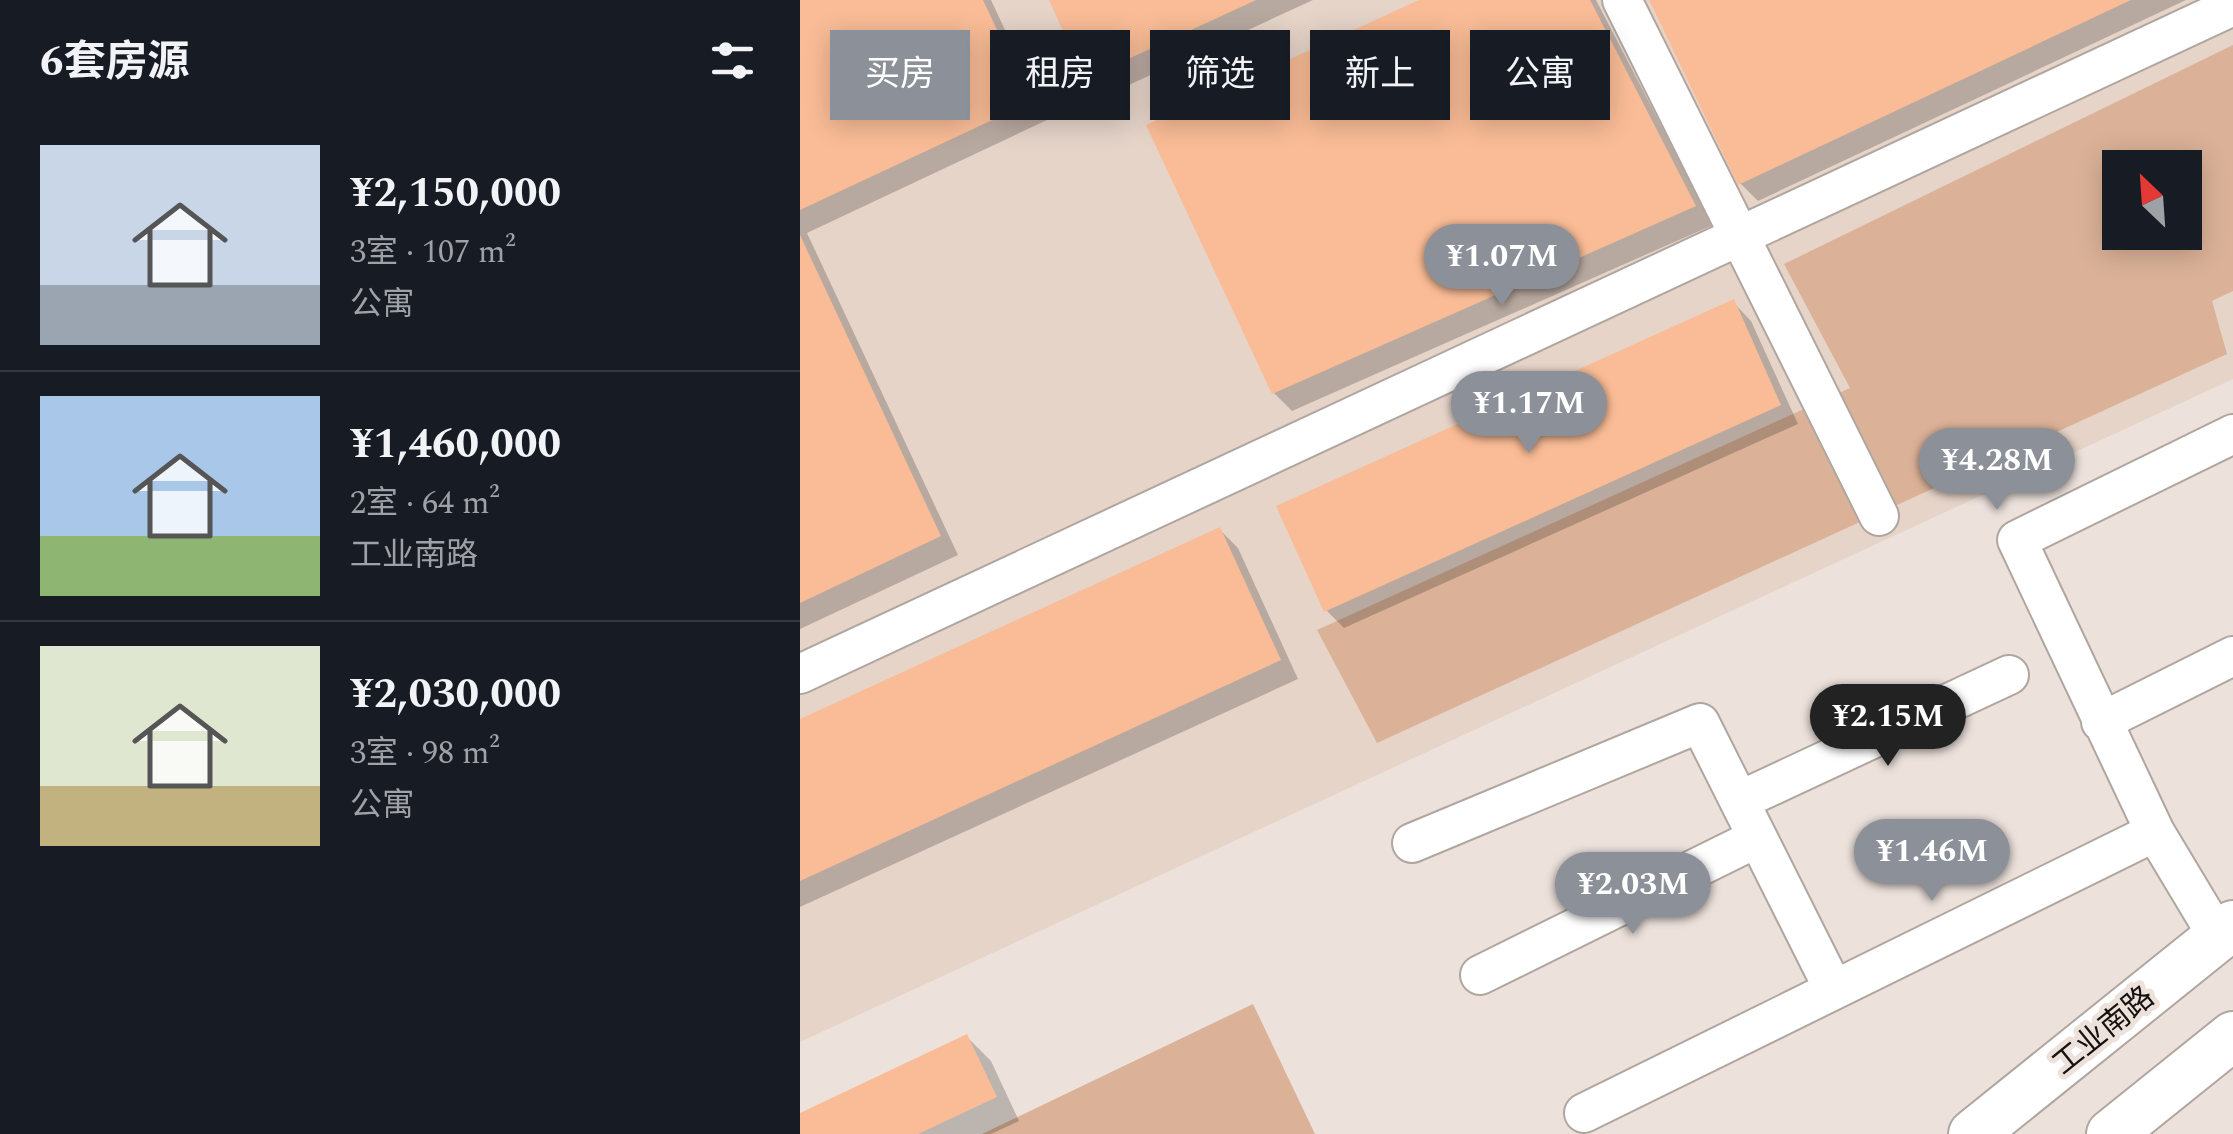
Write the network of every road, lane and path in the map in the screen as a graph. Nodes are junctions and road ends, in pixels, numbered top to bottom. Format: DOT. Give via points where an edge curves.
graph roads {
  1 [pos="1622,0"];
  2 [pos="2233,6"];
  3 [pos="1739,235"];
  4 [pos="2233,434"];
  5 [pos="1880,516"];
  6 [pos="2233,656"];
  7 [pos="800,674"];
  8 [pos="2009,675"];
  9 [pos="2101,722"];
  10 [pos="1739,801"];
  11 [pos="2154,832"];
  12 [pos="1757,838"];
  13 [pos="1412,843"];
  14 [pos="2226,931"];
  15 [pos="1480,975"];
  16 [pos="1834,990"];
  17 [pos="2233,1036"];
  18 [pos="1584,1112"];
  19 [pos="1973,1134"];
  20 [pos="2110,1134"];
  1 -- 3 [label="street"];
  2 -- 3 [label="street"];
  3 -- 5 [label="street"];
  3 -- 7 [label="street"];
  4 -- 9 [label="street" via="2017,540"];
  6 -- 9 [label="street"];
  8 -- 10 [label="street"];
  9 -- 11 [label="street"];
  10 -- 12 [label="street"];
  10 -- 13 [label="street" via="1700,724"];
  11 -- 14 [label="street"];
  11 -- 16 [label="street"];
  12 -- 15 [label="street"];
  12 -- 16 [label="street"];
  14 -- 19 [label="main road, 工业南路"];
  16 -- 18 [label="street"];
  17 -- 20 [label="main road"];
}
